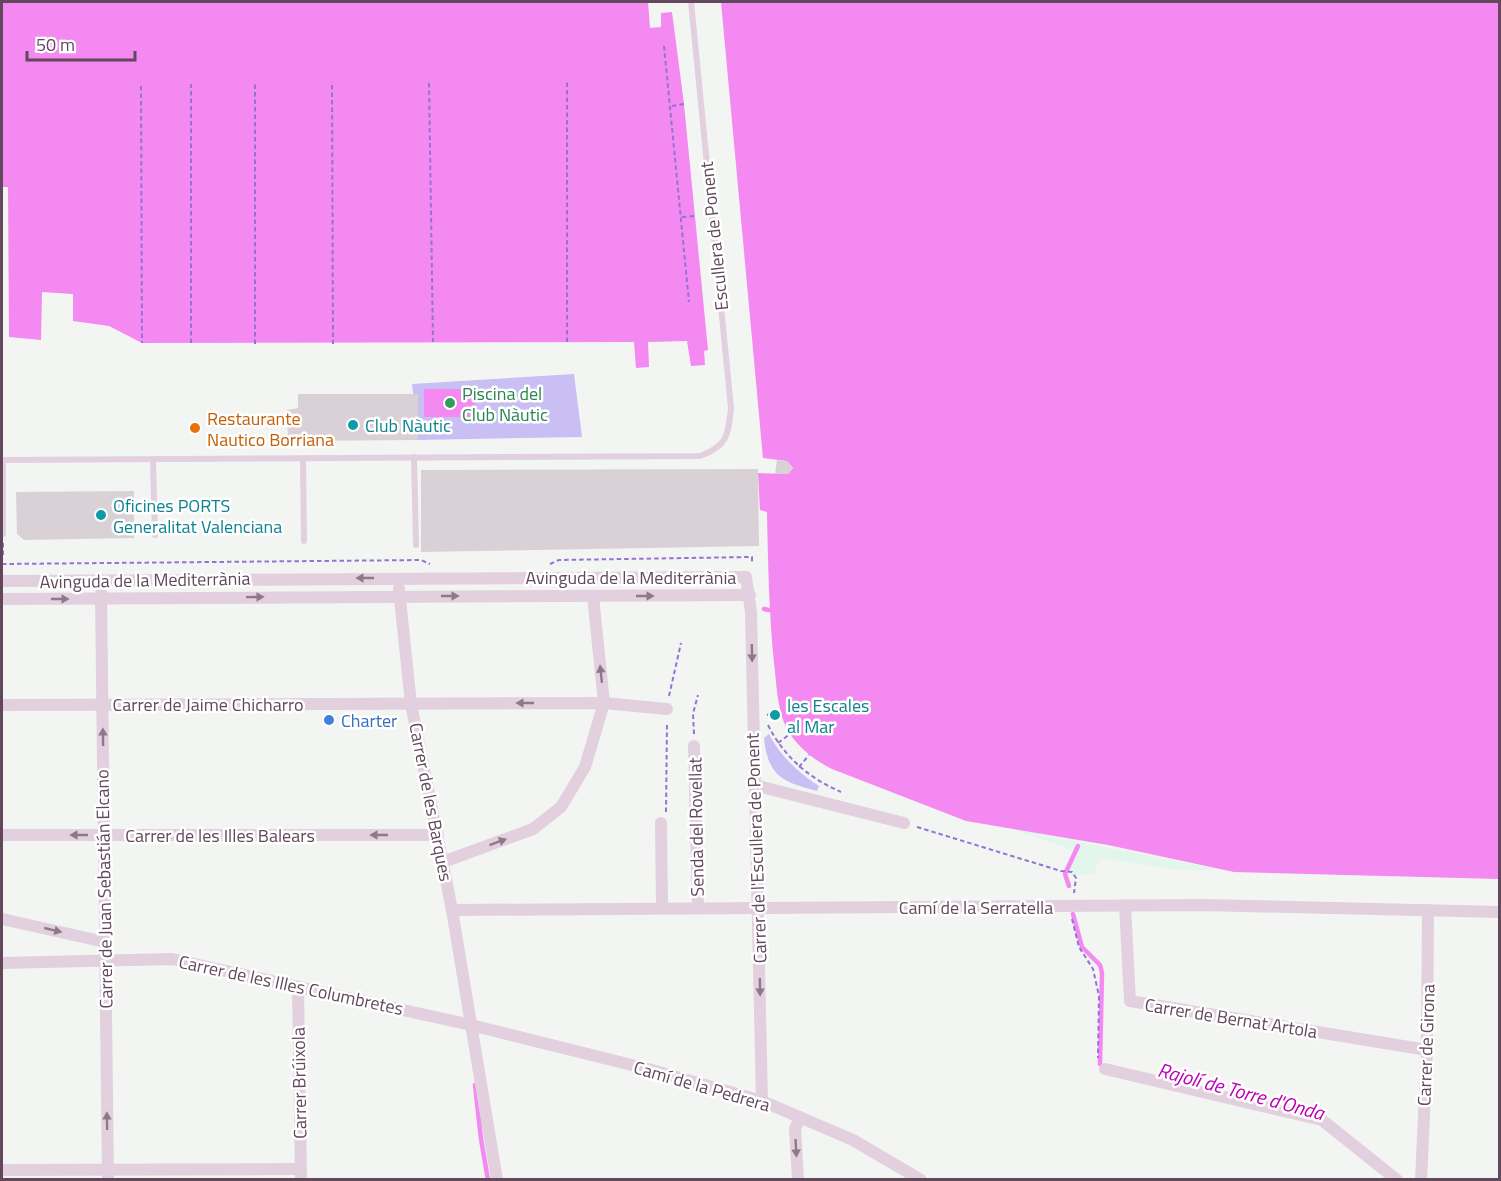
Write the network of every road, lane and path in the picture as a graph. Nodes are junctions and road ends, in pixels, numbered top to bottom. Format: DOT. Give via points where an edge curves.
graph roads {
  1 [pos="691,2"];
  2 [pos="664,46"];
  3 [pos="567,80"];
  4 [pos="429,83"];
  5 [pos="191,84"];
  6 [pos="255,84"];
  7 [pos="332,85"];
  8 [pos="141,86"];
  9 [pos="684,104"];
  10 [pos="671,106"];
  11 [pos="694,216"];
  12 [pos="681,217"];
  13 [pos="689,302"];
  14 [pos="433,342"];
  15 [pos="567,342"];
  16 [pos="191,343"];
  17 [pos="142,344"];
  18 [pos="255,344"];
  19 [pos="333,344"];
  20 [pos="414,457"];
  21 [pos="303,458"];
  22 [pos="2,460"];
  23 [pos="153,460"];
  24 [pos="3,534"];
  25 [pos="155,536"];
  26 [pos="304,541"];
  27 [pos="416,545"];
  28 [pos="2,564"];
  29 [pos="432,565"];
  30 [pos="544,566"];
  31 [pos="752,571"];
  32 [pos="398,578"];
  33 [pos="101,581"];
  34 [pos="2,582"];
  35 [pos="750,595"];
  36 [pos="400,596"];
  37 [pos="593,596"];
  38 [pos="101,598"];
  39 [pos="2,599"];
  40 [pos="681,643"];
  41 [pos="698,695"];
  42 [pos="604,703"];
  43 [pos="102,704"];
  44 [pos="411,704"];
  45 [pos="2,705"];
  46 [pos="667,709"];
  47 [pos="780,710"];
  48 [pos="790,734"];
  49 [pos="778,744"];
  50 [pos="694,746"];
  51 [pos="809,755"];
  52 [pos="799,767"];
  53 [pos="754,785"];
  54 [pos="854,810"];
  55 [pos="661,823"];
  56 [pos="904,823"];
  57 [pos="2,835"];
  58 [pos="104,835"];
  59 [pos="438,835"];
  60 [pos="443,862"];
  61 [pos="1072,906"];
  62 [pos="1125,906"];
  63 [pos="662,907"];
  64 [pos="698,908"];
  65 [pos="759,908"];
  66 [pos="452,910"];
  67 [pos="1428,910"];
  68 [pos="1500,912"];
  69 [pos="2,919"];
  70 [pos="105,942"];
  71 [pos="105,959"];
  72 [pos="2,963"];
  73 [pos="298,987"];
  74 [pos="471,1025"];
  75 [pos="1427,1050"];
  76 [pos="1105,1069"];
  77 [pos="762,1101"];
  78 [pos="800,1117"];
  79 [pos="2,1170"];
  80 [pos="301,1174"];
  81 [pos="108,1175"];
  82 [pos="497,1179"];
  83 [pos="798,1179"];
  84 [pos="921,1179"];
  85 [pos="1397,1179"];
  86 [pos="1421,1179"];
  1 -- 20 [label="lane, Escullera de Ponent" via="731,408 728,432 716,450 700,456"];
  2 -- 10 [label="path"];
  3 -- 15 [label="path"];
  4 -- 14 [label="path"];
  5 -- 16 [label="path"];
  6 -- 18 [label="path"];
  7 -- 19 [label="path"];
  8 -- 17 [label="path"];
  9 -- 10 [label="path"];
  10 -- 12 [label="path"];
  11 -- 12 [label="path"];
  12 -- 13 [label="path"];
  20 -- 21 [label="lane"];
  20 -- 27 [label="lane"];
  21 -- 23 [label="lane"];
  21 -- 26 [label="lane"];
  22 -- 23 [label="lane"];
  22 -- 24 [label="lane"];
  23 -- 25 [label="lane"];
  28 -- 29 [label="path" via="421,560"];
  30 -- 31 [label="path" via="559,560 752,557"];
  32 -- 33 [label="street, Avinguda de la Mediterrània, one-way"];
  32 -- 35 [label="street, Avinguda de la Mediterrània" via="746,577"];
  32 -- 36 [label="street, Carrer de les Barques"];
  33 -- 34 [label="street, Avinguda de la Mediterrània"];
  33 -- 38 [label="street, Carrer de Juan Sebastián Elcano"];
  37 -- 35 [label="street, Avinguda de la Mediterrània, one-way"];
  35 -- 53 [label="street, Carrer de l'Escullera de Ponent, one-way"];
  36 -- 37 [label="street, Avinguda de la Mediterrània, one-way"];
  38 -- 36 [label="street, Avinguda de la Mediterrània, one-way"];
  36 -- 44 [label="street, Carrer de les Barques"];
  42 -- 37 [label="street, one-way"];
  39 -- 38 [label="street, Avinguda de la Mediterrània, one-way"];
  38 -- 43 [label="street, Carrer de Juan Sebastián Elcano"];
  40 -- 46 [label="path"];
  41 -- 50 [label="path" via="693,714"];
  42 -- 44 [label="street, Carrer de Jaime Chicharro, one-way"];
  42 -- 46 [label="street, Carrer de Jaime Chicharro"];
  60 -- 42 [label="street, one-way" via="534,829 561,807 585,766"];
  43 -- 44 [label="street, Carrer de Jaime Chicharro"];
  43 -- 45 [label="street, Carrer de Jaime Chicharro"];
  58 -- 43 [label="street, Carrer de Juan Sebastián Elcano, one-way"];
  44 -- 59 [label="street, Carrer de les Barques"];
  46 -- 55 [label="path" via="666,822"];
  47 -- 49 [label="path" via="765,716"];
  48 -- 49 [label="path"];
  49 -- 52 [label="path"];
  50 -- 64 [label="street, Senda del Rovellat"];
  51 -- 52 [label="path"];
  52 -- 54 [label="path" via="821,784 857,799"];
  53 -- 54 [label="street"];
  53 -- 65 [label="street, Carrer de l'Escullera de Ponent"];
  54 -- 56 [label="street"];
  55 -- 63 [label="street"];
  56 -- 61 [label="path" via="1072,872 1076,878"];
  58 -- 57 [label="street, Carrer de les Illes Balears, one-way"];
  59 -- 58 [label="street, Carrer de les Illes Balears, one-way"];
  58 -- 70 [label="street, Carrer de Juan Sebastián Elcano"];
  59 -- 60 [label="street, Carrer de les Barques"];
  60 -- 66 [label="street, Carrer de les Barques"];
  61 -- 62 [label="street, Camí de la Serratella"];
  61 -- 65 [label="street, Camí de la Serratella"];
  61 -- 76 [label="path" via="1079,947 1093,969 1099,996 1098,1064"];
  62 -- 67 [label="street, Camí de la Serratella"];
  62 -- 75 [label="street, Carrer de Bernat Artola" via="1130,1001"];
  63 -- 64 [label="street, Camí de la Serratella"];
  63 -- 66 [label="street, Camí de la Serratella"];
  64 -- 65 [label="street, Camí de la Serratella"];
  65 -- 77 [label="street, Carrer de l'Escullera de Ponent, one-way"];
  66 -- 74 [label="street, Carrer de les Barques"];
  67 -- 68 [label="street, Camí de la Serratella"];
  67 -- 75 [label="street, Carrer de Girona"];
  69 -- 70 [label="street, one-way"];
  70 -- 71 [label="street, Carrer de Juan Sebastián Elcano"];
  71 -- 72 [label="street, Carrer de les Illes Columbretes"];
  71 -- 73 [label="street, Carrer de les Illes Columbretes" via="172,959"];
  81 -- 71 [label="street, Carrer de Juan Sebastián Elcano, one-way"];
  73 -- 74 [label="street, Carrer de les Illes Columbretes"];
  73 -- 80 [label="street, Carrer Brúixola"];
  74 -- 77 [label="street, Camí de la Pedrera"];
  74 -- 82 [label="street, Carrer de les Barques"];
  75 -- 86 [label="street, Carrer de Girona"];
  76 -- 85 [label="street" via="1322,1120"];
  77 -- 78 [label="street, Camí de la Pedrera"];
  78 -- 83 [label="street, one-way" via="795,1129"];
  78 -- 84 [label="street, Camí de la Pedrera" via="853,1140"];
  79 -- 81 [label="street"];
  80 -- 81 [label="street"];
}
